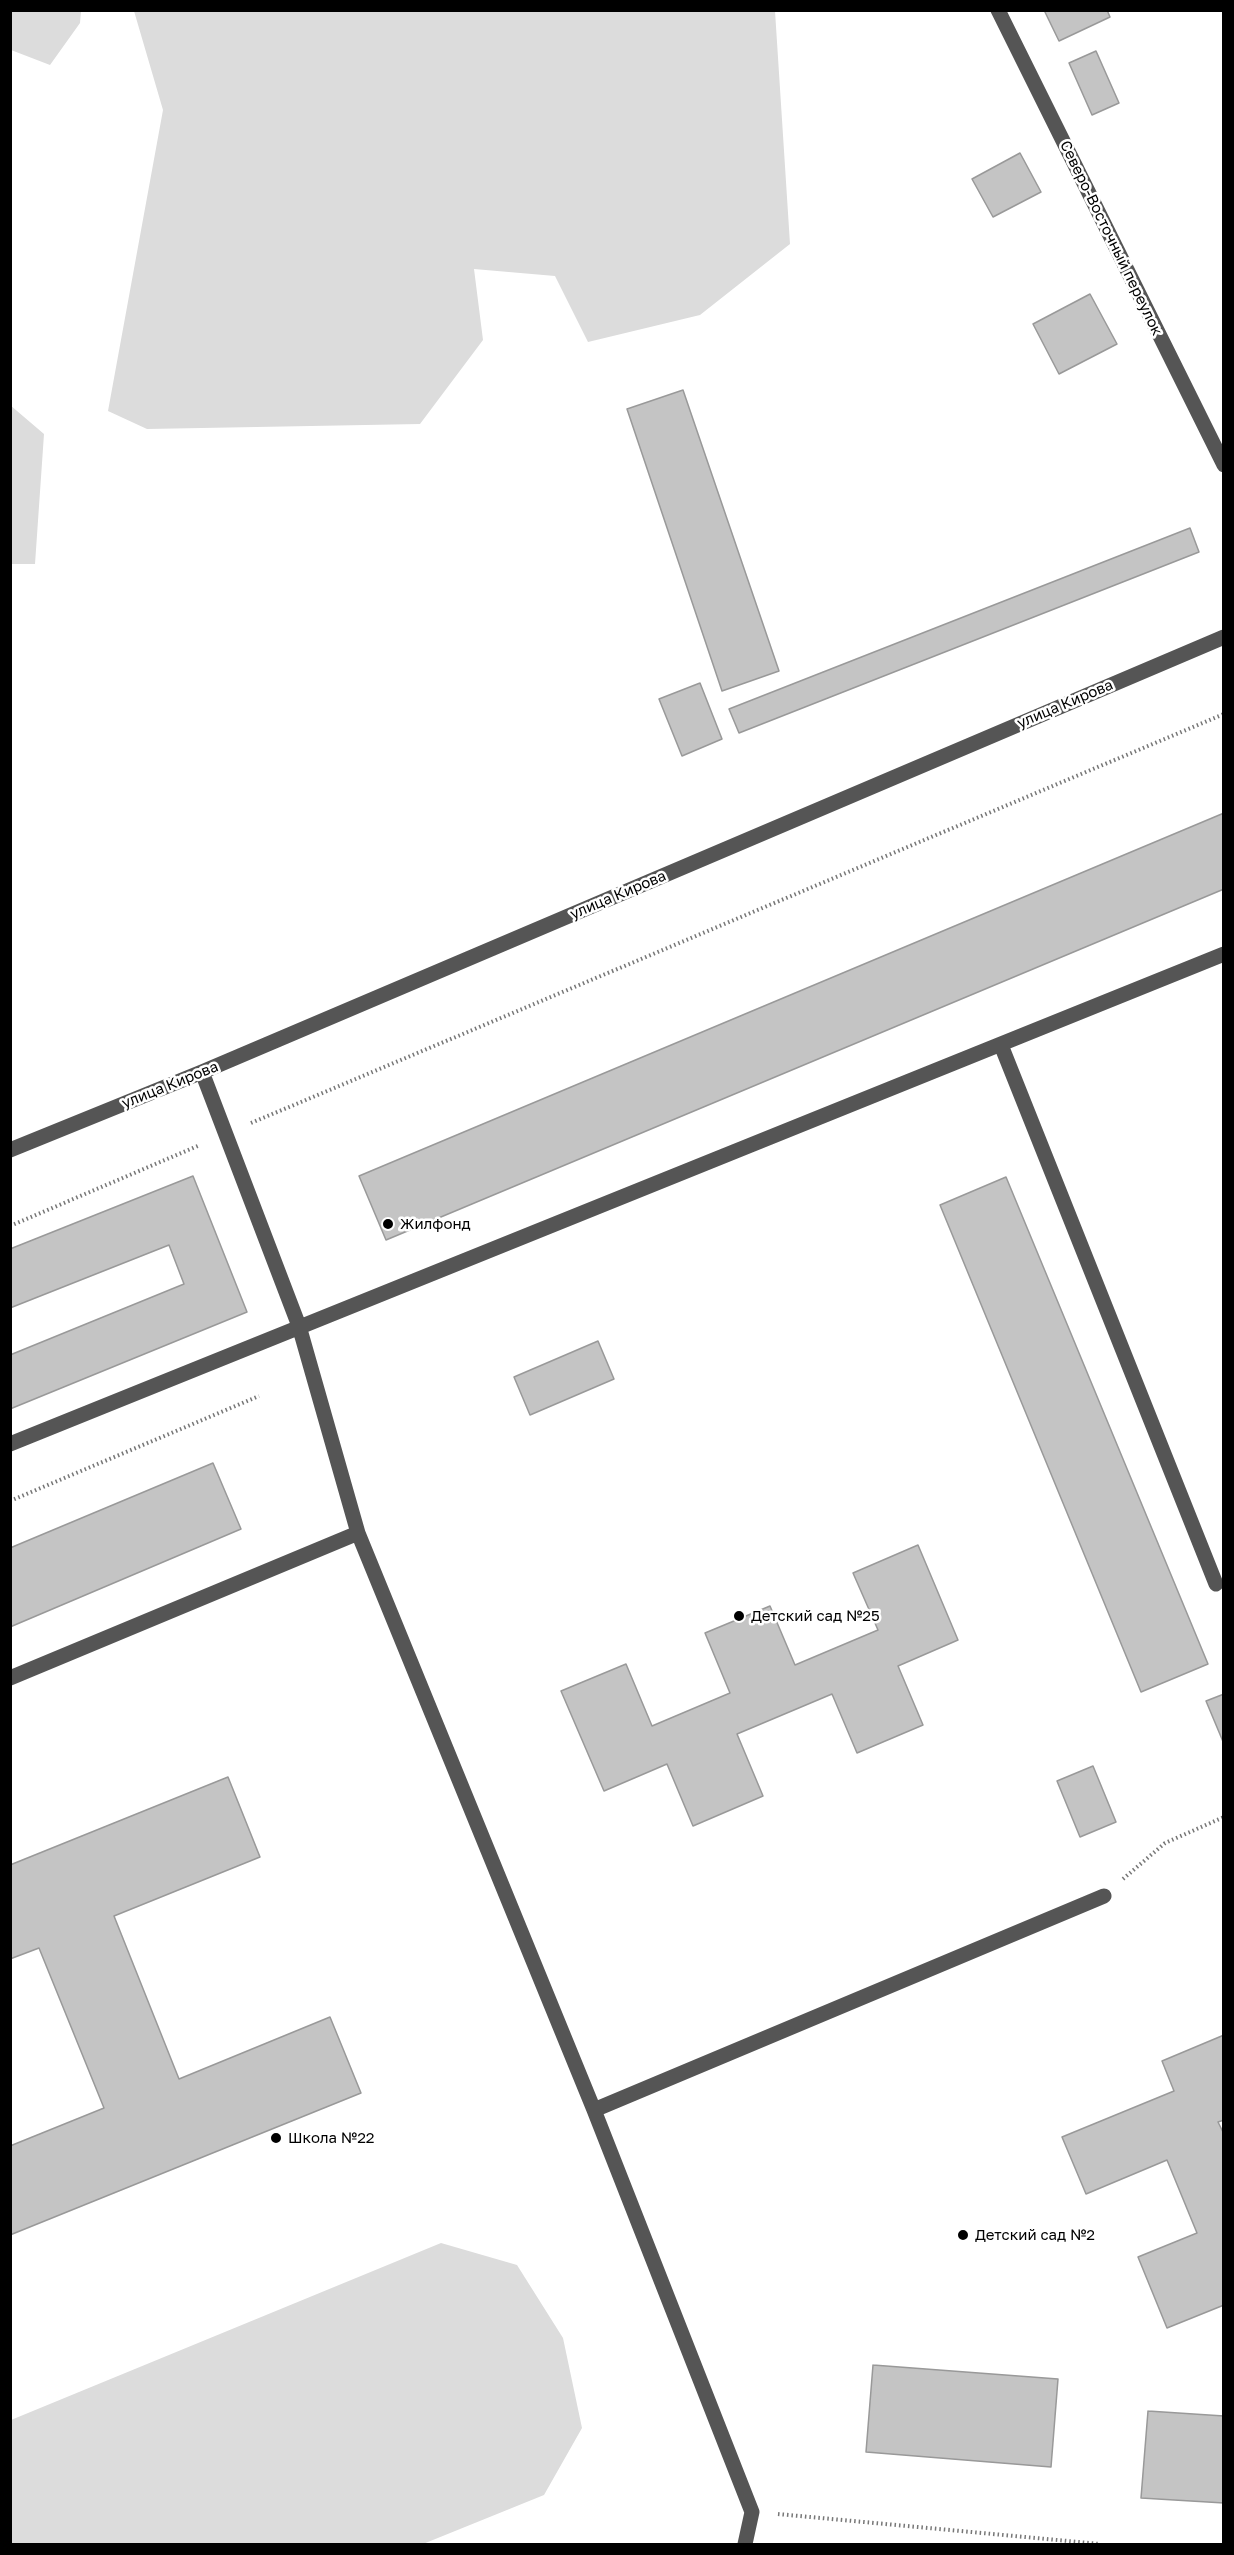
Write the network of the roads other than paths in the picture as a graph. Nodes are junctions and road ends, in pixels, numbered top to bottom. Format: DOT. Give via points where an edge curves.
graph roads {
  1 [pos="999,10"];
  2 [pos="1224,465"];
  3 [pos="1224,637"];
  4 [pos="1224,954"];
  5 [pos="1001,1045"];
  6 [pos="202,1072"];
  7 [pos="10,1150"];
  8 [pos="299,1326"];
  9 [pos="10,1444"];
  10 [pos="358,1533"];
  11 [pos="1216,1584"];
  12 [pos="10,1678"];
  13 [pos="1104,1896"];
  14 [pos="594,2110"];
  15 [pos="746,2544"];
  1 -- 2 [label="street, Северо-Восточный переулок"];
  3 -- 6 [label="street, улица Кирова"];
  4 -- 5 [label="street"];
  5 -- 8 [label="street"];
  5 -- 11 [label="street"];
  6 -- 7 [label="street, улица Кирова"];
  6 -- 8 [label="street"];
  8 -- 9 [label="street"];
  8 -- 10 [label="street"];
  10 -- 12 [label="street"];
  10 -- 14 [label="street"];
  13 -- 14 [label="street"];
  14 -- 15 [label="street" via="752,2512"];
}
